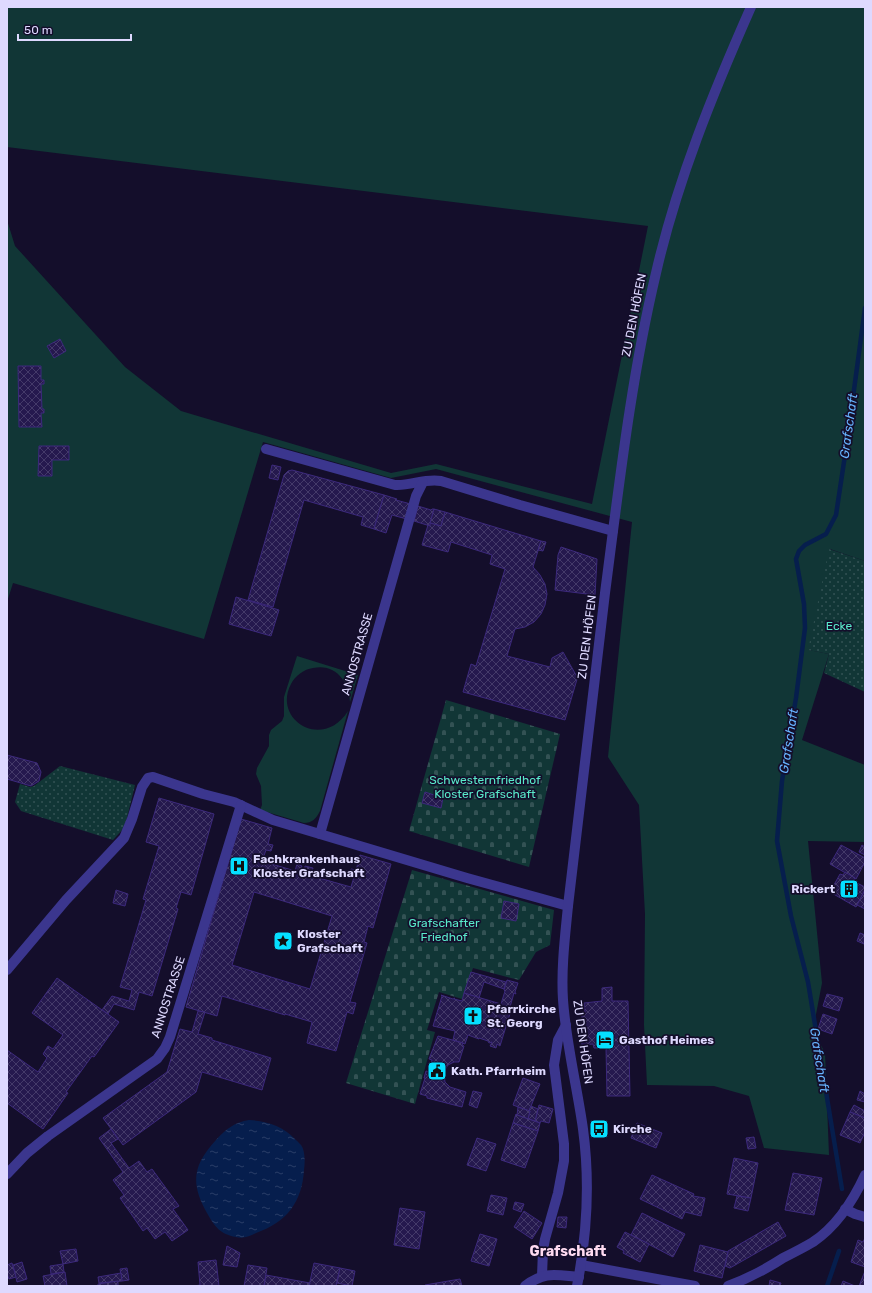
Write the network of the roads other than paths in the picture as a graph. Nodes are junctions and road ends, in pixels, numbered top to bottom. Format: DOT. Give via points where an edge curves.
graph roads {
  1 [pos="751,7"];
  2 [pos="266,449"];
  3 [pos="423,482"];
  4 [pos="613,531"];
  5 [pos="240,805"];
  6 [pos="320,834"];
  7 [pos="568,906"];
  8 [pos="7,970"];
  9 [pos="566,1025"];
  10 [pos="7,1174"];
  11 [pos="865,1175"];
  12 [pos="845,1209"];
  13 [pos="865,1217"];
  14 [pos="580,1265"];
  15 [pos="542,1276"];
  16 [pos="578,1282"];
  17 [pos="734,1285"];
  18 [pos="525,1286"];
  19 [pos="695,1286"];
  1 -- 4 [label="street, ZU DEN HÖFEN" via="707,109 682,178 667,230 642,339 619,475"];
  2 -- 3 [label="street" via="395,485"];
  3 -- 4 [label="street" via="441,481"];
  3 -- 6 [label="street, ANNOSTRASSE" via="416,496"];
  4 -- 7 [label="street, ZU DEN HÖFEN"];
  5 -- 6 [label="street" via="273,820"];
  5 -- 8 [label="street" via="160,779 148,778 142,787 124,838 66,900"];
  5 -- 10 [label="street, ANNOSTRASSE" via="165,1048 157,1059 48,1136"];
  6 -- 7 [label="street"];
  7 -- 9 [label="street, ZU DEN HÖFEN" via="563,970"];
  9 -- 14 [label="street, ZU DEN HÖFEN" via="588,1174"];
  9 -- 15 [label="street" via="558,1040 554,1065 564,1161 545,1239"];
  11 -- 12 [label="street"];
  12 -- 13 [label="street"];
  12 -- 17 [label="street" via="831,1226 812,1242"];
  14 -- 16 [label="street, ZU DEN HÖFEN"];
  14 -- 19 [label="street"];
  15 -- 16 [label="street" via="550,1275"];
  15 -- 18 [label="street"];
}
